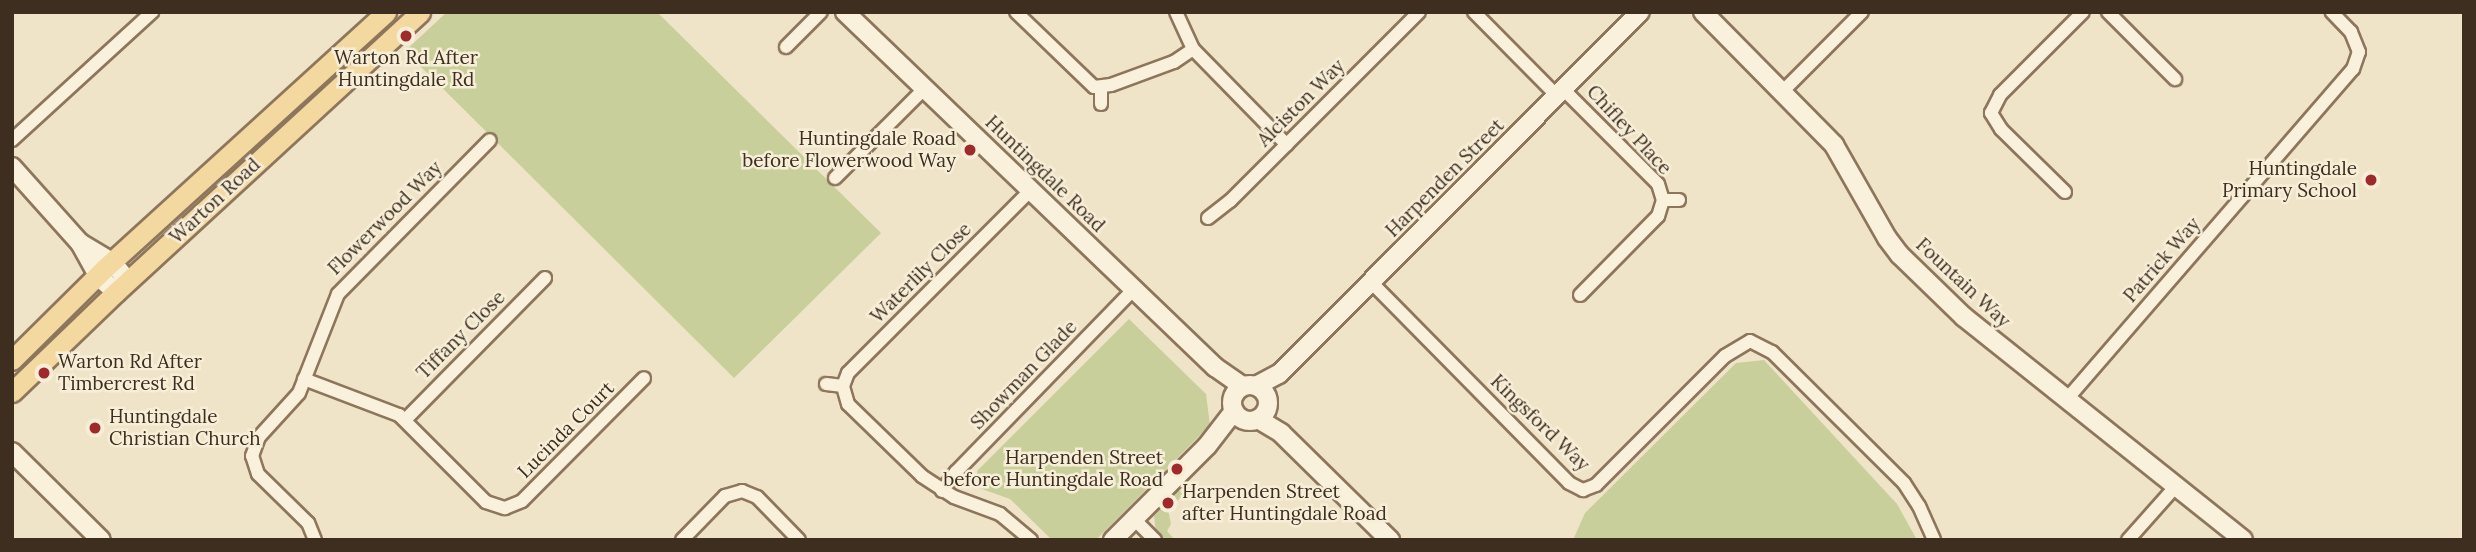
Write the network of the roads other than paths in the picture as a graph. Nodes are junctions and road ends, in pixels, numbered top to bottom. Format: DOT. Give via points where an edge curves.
graph roads {
  1 [pos="152,12"];
  2 [pos="386,12"];
  3 [pos="420,12"];
  4 [pos="821,12"];
  5 [pos="845,12"];
  6 [pos="1016,12"];
  7 [pos="1176,12"];
  8 [pos="1419,12"];
  9 [pos="1474,12"];
  10 [pos="1640,12"];
  11 [pos="1703,12"];
  12 [pos="1862,12"];
  13 [pos="2083,12"];
  14 [pos="2108,12"];
  15 [pos="2332,12"];
  16 [pos="786,47"];
  17 [pos="1193,49"];
  18 [pos="2175,79"];
  19 [pos="925,88"];
  20 [pos="1101,88"];
  21 [pos="1560,92"];
  22 [pos="1782,92"];
  23 [pos="1101,104"];
  24 [pos="490,140"];
  25 [pos="12,141"];
  26 [pos="1287,145"];
  27 [pos="12,167"];
  28 [pos="835,178"];
  29 [pos="1031,190"];
  30 [pos="2064,192"];
  31 [pos="1663,200"];
  32 [pos="1679,200"];
  33 [pos="1208,218"];
  34 [pos="105,269"];
  35 [pos="545,278"];
  36 [pos="1370,282"];
  37 [pos="122,286"];
  38 [pos="1135,288"];
  39 [pos="1580,295"];
  40 [pos="12,360"];
  41 [pos="1214,367"];
  42 [pos="1279,374"];
  43 [pos="644,378"];
  44 [pos="304,379"];
  45 [pos="826,384"];
  46 [pos="843,386"];
  47 [pos="1249,386"];
  48 [pos="12,392"];
  49 [pos="2067,400"];
  50 [pos="1233,408"];
  51 [pos="1261,413"];
  52 [pos="406,419"];
  53 [pos="1207,446"];
  54 [pos="12,452"];
  55 [pos="2176,486"];
  56 [pos="942,491"];
  57 [pos="1134,519"];
  58 [pos="101,540"];
  59 [pos="315,540"];
  60 [pos="682,540"];
  61 [pos="799,540"];
  62 [pos="1031,540"];
  63 [pos="1114,540"];
  64 [pos="1155,540"];
  65 [pos="1390,540"];
  66 [pos="1934,540"];
  67 [pos="2128,540"];
  68 [pos="2243,540"];
  1 -- 25 [label="street"];
  2 -- 34 [label="main road, Warton Road"];
  3 -- 37 [label="main road, Warton Road"];
  4 -- 16 [label="street"];
  5 -- 19 [label="street, Huntingdale Road"];
  6 -- 20 [label="street" via="1088,83"];
  7 -- 17 [label="street"];
  8 -- 26 [label="street, Alciston Way"];
  9 -- 21 [label="street, Chifley Place"];
  10 -- 21 [label="street, Harpenden Street"];
  11 -- 22 [label="street, Fountain Way"];
  12 -- 22 [label="street"];
  13 -- 30 [label="street" via="2000,95 1991,113 2001,129"];
  14 -- 18 [label="street"];
  15 -- 49 [label="street, Patrick Way" via="2351,32 2359,52 2353,69"];
  17 -- 20 [label="street" via="1174,62"];
  17 -- 26 [label="street"];
  19 -- 28 [label="street"];
  19 -- 29 [label="street, Huntingdale Road"];
  20 -- 23 [label="street"];
  21 -- 31 [label="street, Chifley Place" via="1658,184"];
  21 -- 36 [label="street, Harpenden Street"];
  22 -- 49 [label="street, Fountain Way" via="1835,145 1900,255 1964,317"];
  24 -- 44 [label="street, Flowerwood Way" via="338,294"];
  26 -- 33 [label="street, Alciston Way"];
  27 -- 34 [label="street"];
  29 -- 38 [label="street, Huntingdale Road"];
  29 -- 46 [label="street, Waterlily Close" via="848,373"];
  31 -- 32 [label="street, Chifley Place"];
  31 -- 39 [label="street, Chifley Place" via="1658,216"];
  34 -- 37 [label="street"];
  34 -- 40 [label="main road, Warton Road"];
  35 -- 52 [label="street, Tiffany Close"];
  36 -- 42 [label="street, Harpenden Street"];
  36 -- 66 [label="street, Kingsford Way" via="1569,483 1583,490 1596,485 1751,335 1904,484"];
  37 -- 48 [label="main road, Warton Road"];
  38 -- 41 [label="street, Huntingdale Road"];
  38 -- 56 [label="street, Showman Glade"];
  41 -- 47 [label="street, Huntingdale Road"];
  41 -- 50 [label="street, Huntingdale Road"];
  42 -- 47 [label="street, Harpenden Street"];
  42 -- 51 [label="street, Harpenden Street"];
  43 -- 52 [label="street, Lucinda Court" via="522,501 505,508 486,502"];
  44 -- 52 [label="street, Lucinda Court"];
  44 -- 59 [label="street, Flowerwood Way" via="289,407 259,436 252,456 258,474 307,523"];
  45 -- 46 [label="street"];
  46 -- 56 [label="street" via="848,404"];
  47 -- 50 [label="street" via="1234,394"];
  47 -- 51 [label="street" via="1265,392"];
  49 -- 55 [label="street, Fountain Way"];
  50 -- 51 [label="street" via="1241,419"];
  50 -- 53 [label="street"];
  51 -- 53 [label="street"];
  51 -- 65 [label="street"];
  53 -- 57 [label="street"];
  54 -- 58 [label="street"];
  55 -- 67 [label="street"];
  55 -- 68 [label="street, Fountain Way"];
  56 -- 62 [label="street" via="1000,514"];
  57 -- 63 [label="street"];
  57 -- 64 [label="street"];
  60 -- 61 [label="street" via="725,496 742,491 757,497"];
}
